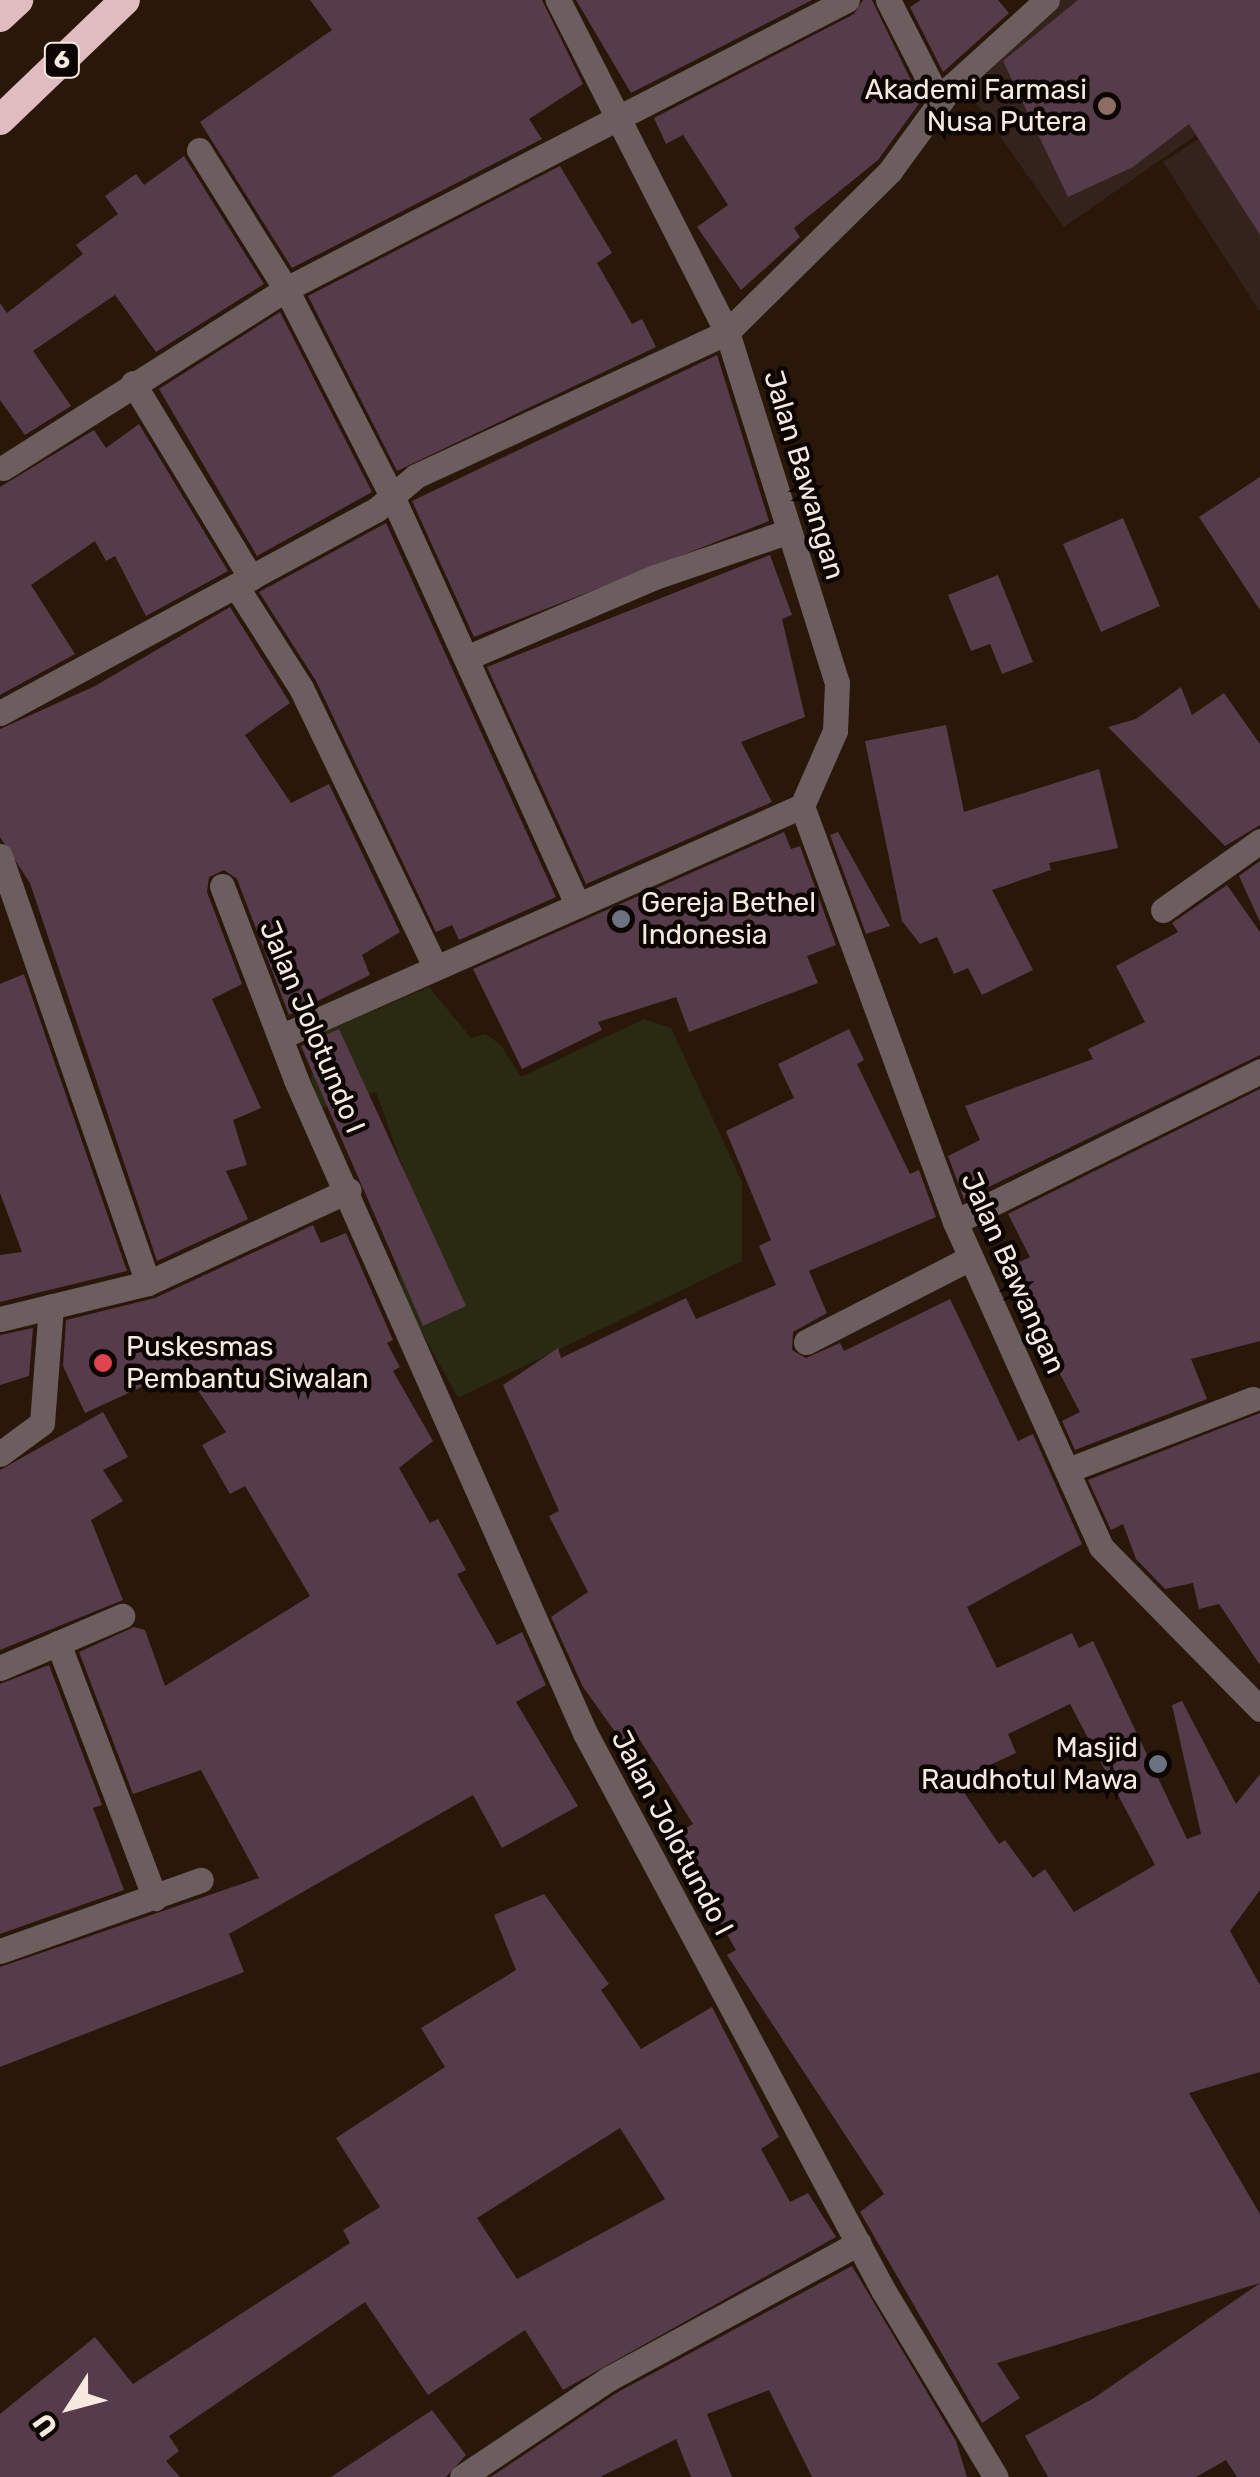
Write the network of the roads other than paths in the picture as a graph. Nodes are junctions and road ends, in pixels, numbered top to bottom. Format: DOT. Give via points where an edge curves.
graph roads {
  1 [pos="18,0"];
  2 [pos="125,0"];
  3 [pos="558,0"];
  4 [pos="847,0"];
  5 [pos="888,0"];
  6 [pos="1047,0"];
  7 [pos="0,18"];
  8 [pos="940,102"];
  9 [pos="0,120"];
  10 [pos="620,122"];
  11 [pos="200,150"];
  12 [pos="286,289"];
  13 [pos="727,332"];
  14 [pos="133,384"];
  15 [pos="3,468"];
  16 [pos="392,496"];
  17 [pos="789,531"];
  18 [pos="243,582"];
  19 [pos="466,658"];
  20 [pos="0,713"];
  21 [pos="802,806"];
  22 [pos="1260,841"];
  23 [pos="0,856"];
  24 [pos="222,886"];
  25 [pos="577,904"];
  26 [pos="1163,910"];
  27 [pos="435,967"];
  28 [pos="280,1037"];
  29 [pos="1260,1071"];
  30 [pos="349,1190"];
  31 [pos="955,1222"];
  32 [pos="970,1258"];
  33 [pos="148,1283"];
  34 [pos="51,1306"];
  35 [pos="0,1319"];
  36 [pos="806,1342"];
  37 [pos="1253,1399"];
  38 [pos="0,1454"];
  39 [pos="1068,1470"];
  40 [pos="122,1616"];
  41 [pos="58,1643"];
  42 [pos="0,1668"];
  43 [pos="1260,1709"];
  44 [pos="201,1880"];
  45 [pos="156,1898"];
  46 [pos="0,1951"];
  47 [pos="858,2243"];
  48 [pos="462,2477"];
  49 [pos="996,2477"];
  1 -- 7 [label="highway"];
  2 -- 9 [label="highway, 6"];
  3 -- 10 [label="street, Jalan Bawangan"];
  4 -- 10 [label="street"];
  5 -- 8 [label="street"];
  6 -- 8 [label="street"];
  8 -- 13 [label="street" via="890,170"];
  10 -- 12 [label="street"];
  10 -- 13 [label="street, Jalan Bawangan"];
  11 -- 12 [label="street"];
  12 -- 14 [label="street"];
  12 -- 16 [label="street"];
  13 -- 16 [label="street" via="416,476"];
  13 -- 17 [label="street, Jalan Bawangan"];
  14 -- 15 [label="street"];
  14 -- 18 [label="street"];
  16 -- 18 [label="street"];
  16 -- 19 [label="street"];
  17 -- 19 [label="street" via="655,577"];
  17 -- 21 [label="street, Jalan Bawangan" via="840,708"];
  18 -- 20 [label="street"];
  18 -- 27 [label="street"];
  19 -- 25 [label="street"];
  21 -- 25 [label="street"];
  21 -- 31 [label="street, Jalan Bawangan"];
  22 -- 26 [label="street"];
  23 -- 33 [label="street"];
  24 -- 28 [label="street, Jalan Jolotundo I"];
  25 -- 27 [label="street"];
  27 -- 28 [label="street"];
  28 -- 30 [label="street, Jalan Jolotundo I"];
  29 -- 31 [label="street"];
  30 -- 33 [label="street"];
  30 -- 47 [label="street, Jalan Jolotundo I" via="585,1732"];
  31 -- 32 [label="street, Jalan Bawangan"];
  32 -- 36 [label="street"];
  32 -- 39 [label="street, Jalan Bawangan"];
  33 -- 34 [label="street"];
  34 -- 35 [label="street"];
  34 -- 38 [label="street" via="42,1423"];
  37 -- 39 [label="street"];
  39 -- 43 [label="street, Jalan Bawangan" via="1101,1547"];
  40 -- 41 [label="street"];
  41 -- 42 [label="street"];
  41 -- 45 [label="street"];
  44 -- 45 [label="street"];
  45 -- 46 [label="street"];
  47 -- 48 [label="street" via="610,2378"];
  47 -- 49 [label="street, Jalan Jolotundo I"];
}
